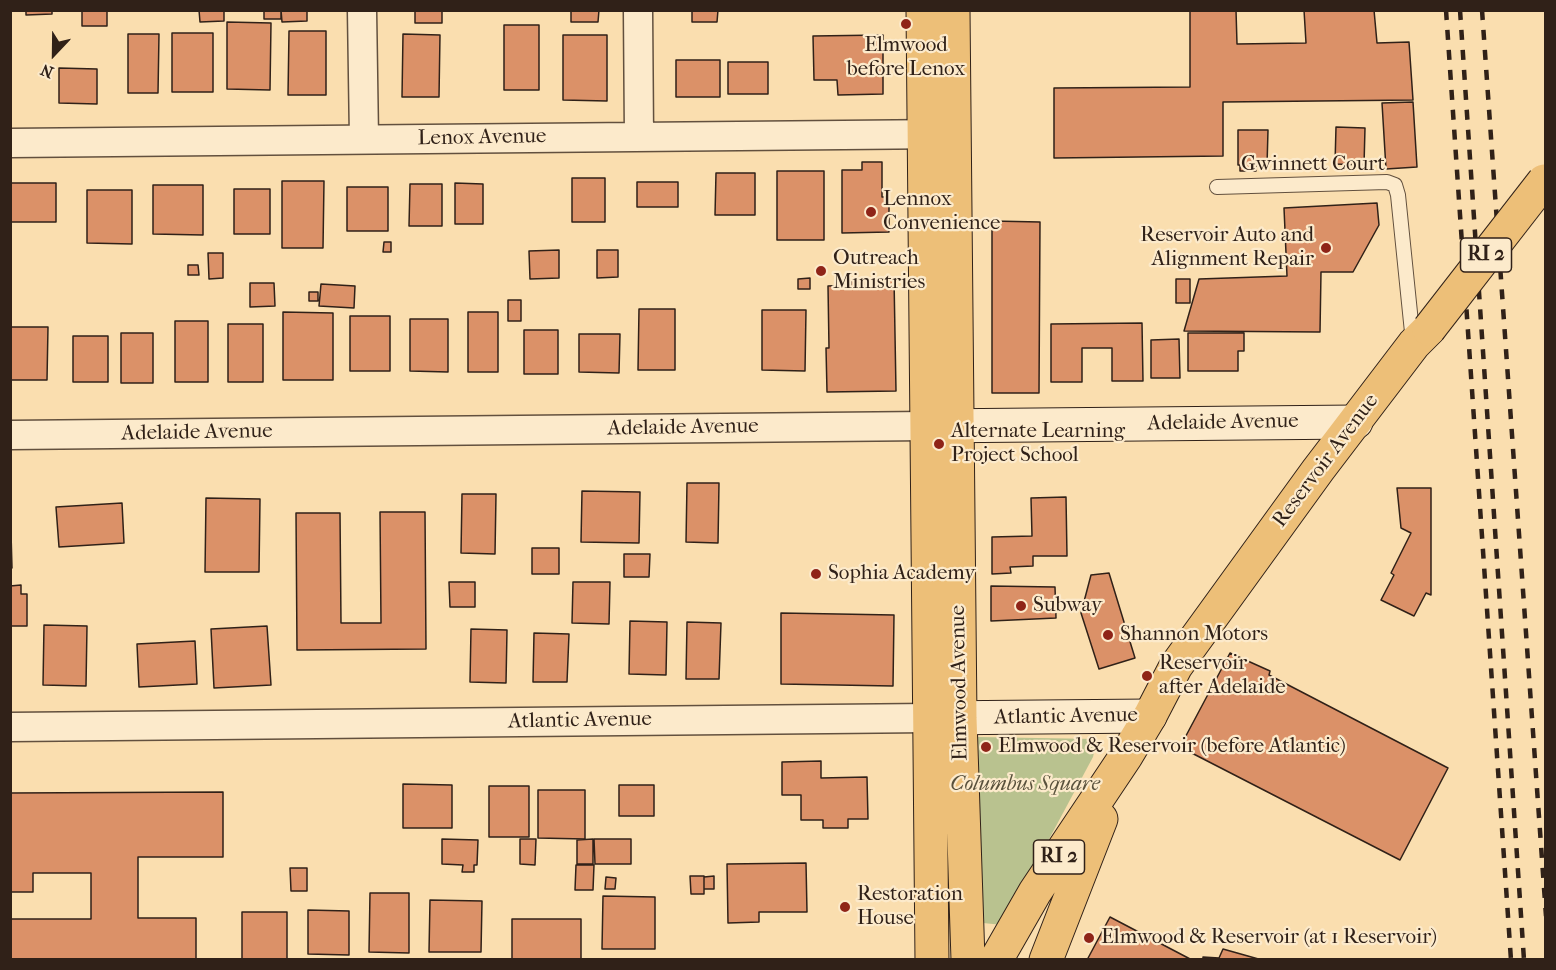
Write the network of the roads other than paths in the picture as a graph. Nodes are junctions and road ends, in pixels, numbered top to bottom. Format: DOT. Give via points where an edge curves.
graph roads {
  1 [pos="362,10"];
  2 [pos="638,10"];
  3 [pos="923,10"];
  4 [pos="953,10"];
  5 [pos="939,134"];
  6 [pos="639,137"];
  7 [pos="364,139"];
  8 [pos="10,143"];
  9 [pos="1544,180"];
  10 [pos="1216,187"];
  11 [pos="1421,337"];
  12 [pos="1356,422"];
  13 [pos="942,426"];
  14 [pos="10,435"];
  15 [pos="1150,716"];
  16 [pos="945,718"];
  17 [pos="10,727"];
  18 [pos="1126,756"];
  19 [pos="932,960"];
  20 [pos="968,960"];
  21 [pos="996,960"];
  22 [pos="1046,960"];
  1 -- 7 [label="street"];
  2 -- 6 [label="street"];
  3 -- 5 [label="main road, Elmwood Avenue"];
  4 -- 5 [label="main road, Elmwood Avenue"];
  5 -- 6 [label="street, Lenox Avenue"];
  5 -- 13 [label="main road, Elmwood Avenue"];
  6 -- 7 [label="street, Lenox Avenue"];
  7 -- 8 [label="street, Lenox Avenue"];
  9 -- 11 [label="main road, Reservoir Avenue / RI 2, bridge"];
  10 -- 11 [label="lane, Gwinnett Court" via="1395,184"];
  11 -- 12 [label="main road, Reservoir Avenue / RI 2"];
  12 -- 13 [label="street, Adelaide Avenue"];
  12 -- 15 [label="main road, Reservoir Avenue / RI 2" via="1176,666"];
  13 -- 14 [label="street, Adelaide Avenue"];
  13 -- 16 [label="main road, Elmwood Avenue"];
  15 -- 16 [label="street, Atlantic Avenue"];
  15 -- 18 [label="main road, Reservoir Avenue / RI 2"];
  16 -- 17 [label="street, Atlantic Avenue"];
  16 -- 19 [label="main road, Elmwood Avenue"];
  16 -- 20 [label="main road, Elmwood Avenue"];
  18 -- 21 [label="main road, Reservoir Avenue / RI 2" via="1035,892"];
  18 -- 22 [label="main road, Reservoir Avenue / RI 2"];
}
